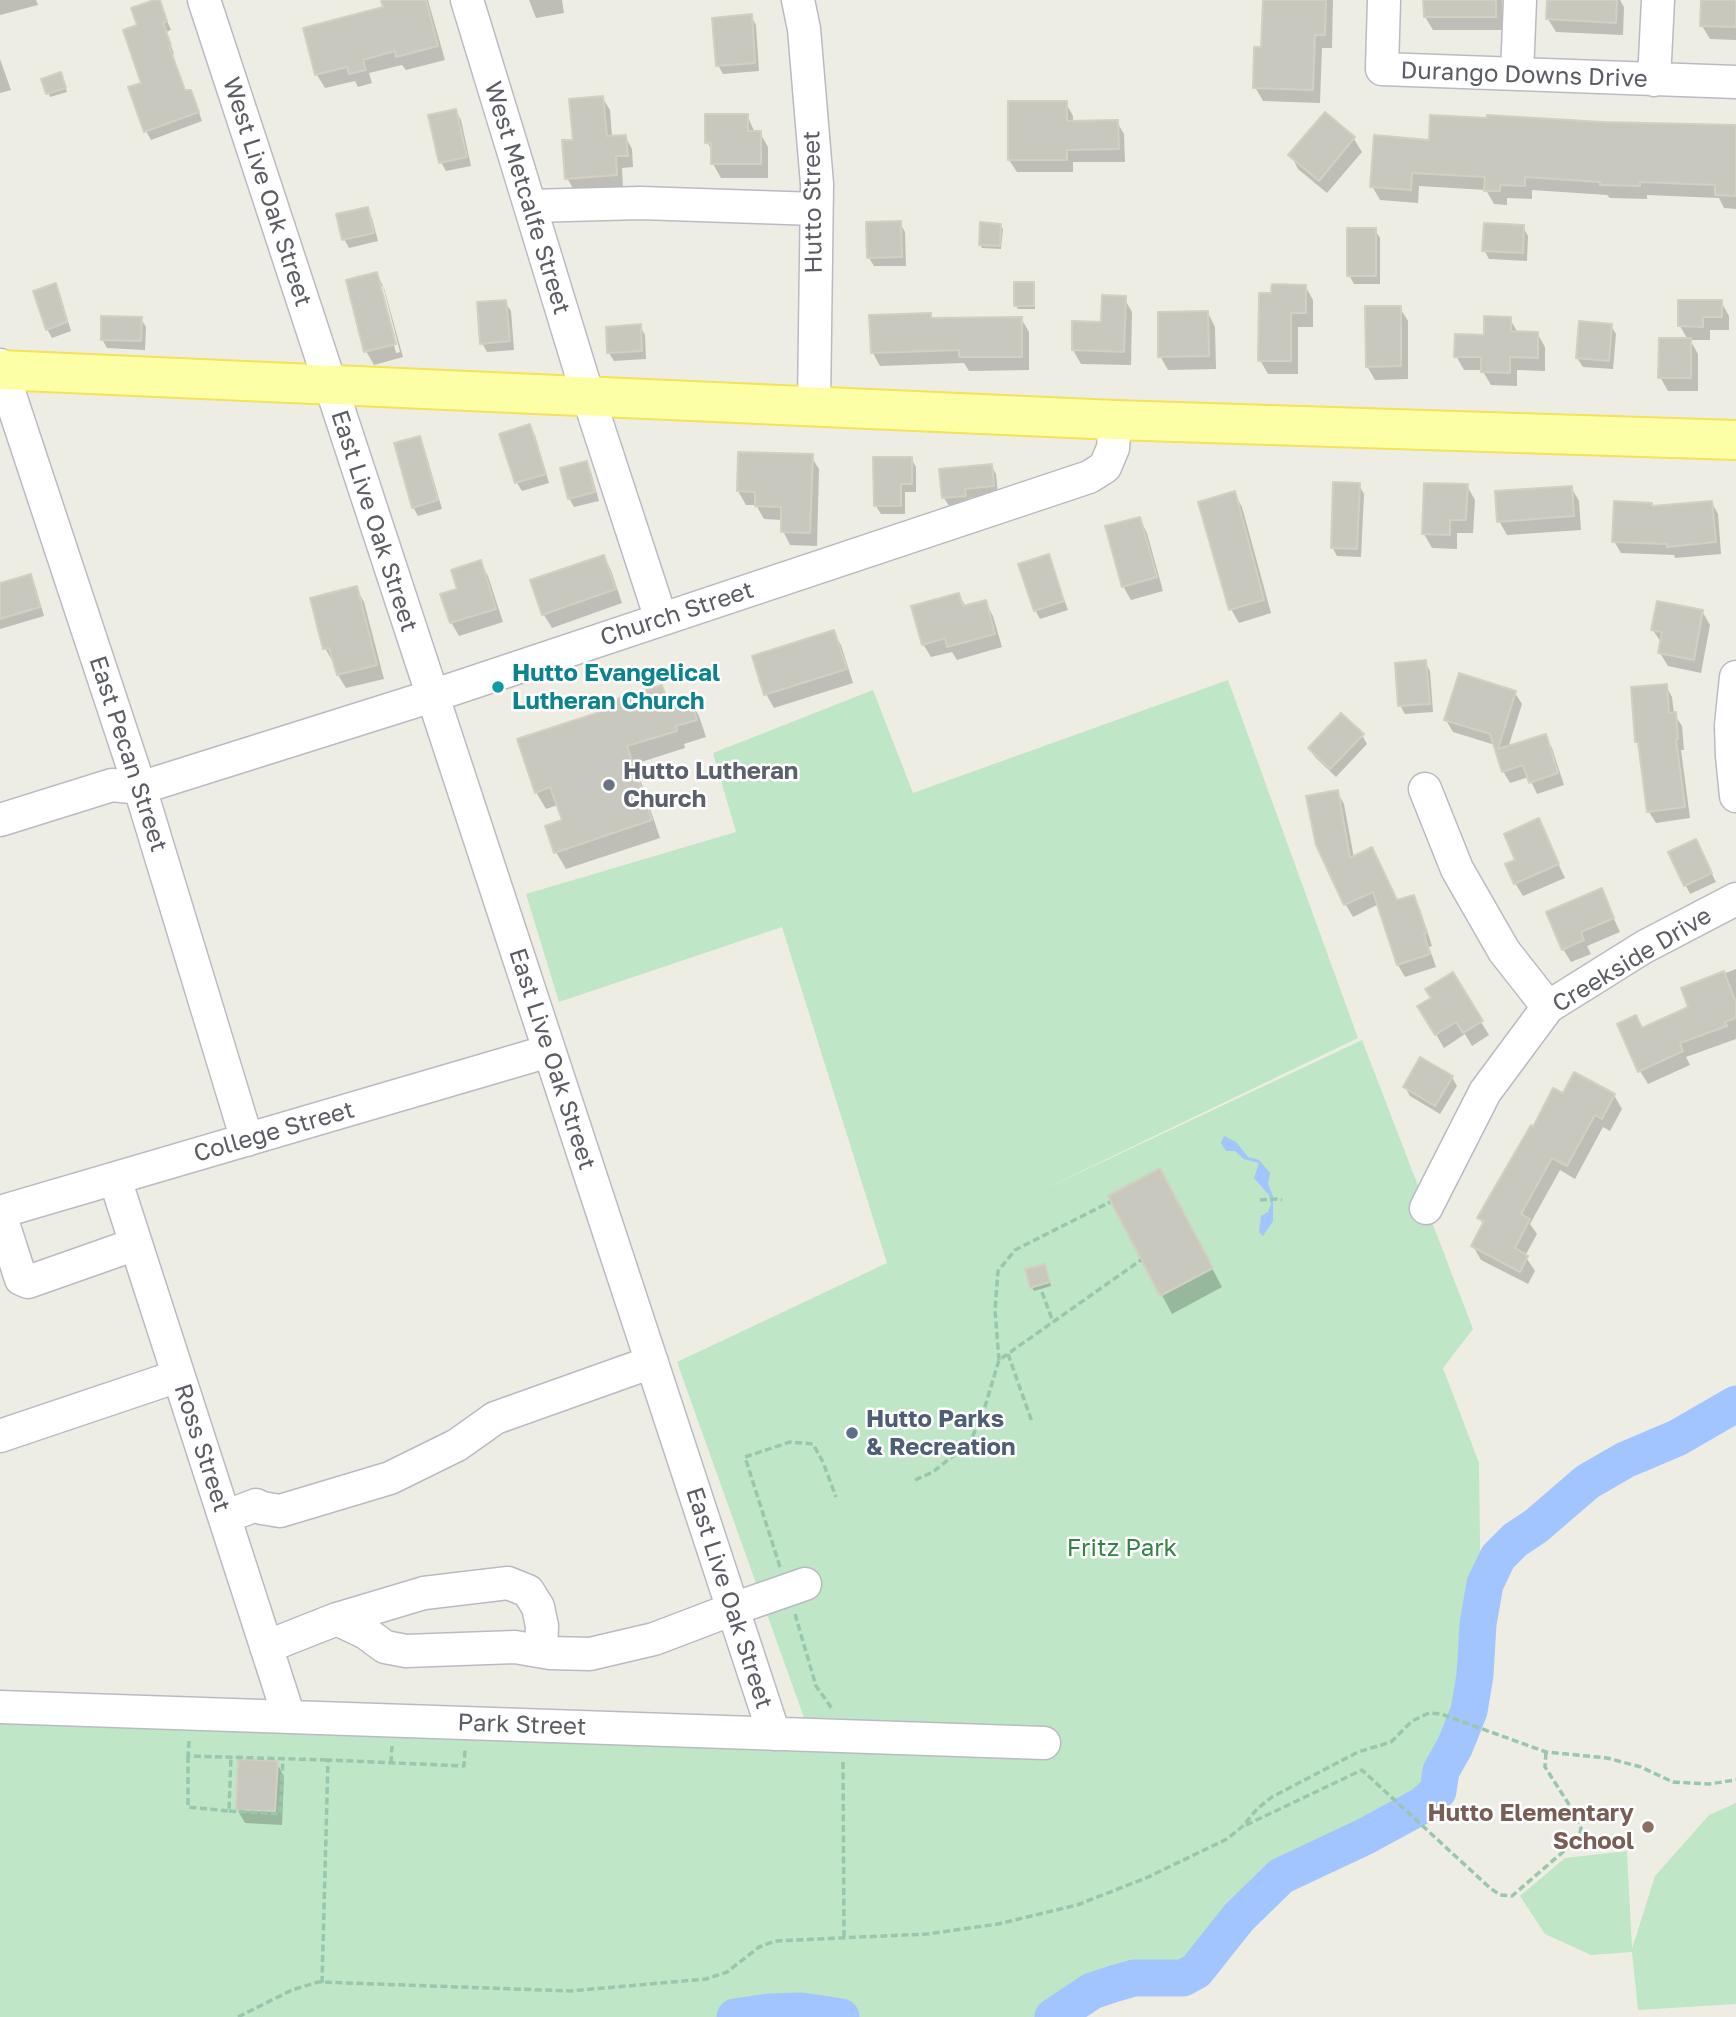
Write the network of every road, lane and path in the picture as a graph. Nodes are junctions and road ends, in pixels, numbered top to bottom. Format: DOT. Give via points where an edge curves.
graph roads {
  1 [pos="205,0"];
  2 [pos="467,0"];
  3 [pos="798,0"];
  4 [pos="1384,0"];
  5 [pos="1520,0"];
  6 [pos="1658,0"];
  7 [pos="1517,74"];
  8 [pos="1654,80"];
  9 [pos="1736,82"];
  10 [pos="530,206"];
  11 [pos="816,209"];
  12 [pos="1,369"];
  13 [pos="329,385"];
  14 [pos="588,396"];
  15 [pos="814,405"];
  16 [pos="1115,420"];
  17 [pos="1736,440"];
  18 [pos="661,619"];
  19 [pos="1736,677"];
  20 [pos="432,696"];
  21 [pos="140,788"];
  22 [pos="1425,789"];
  23 [pos="1736,796"];
  24 [pos="0,820"];
  25 [pos="1736,899"];
  26 [pos="1548,1007"];
  27 [pos="549,1051"];
  28 [pos="247,1140"];
  29 [pos="115,1179"];
  30 [pos="1280,1199"];
  31 [pos="1262,1200"];
  32 [pos="1110,1202"];
  33 [pos="1426,1208"];
  34 [pos="0,1213"];
  35 [pos="136,1244"];
  36 [pos="1141,1260"];
  37 [pos="1042,1292"];
  38 [pos="1054,1322"];
  39 [pos="1008,1354"];
  40 [pos="999,1360"];
  41 [pos="652,1362"];
  42 [pos="178,1376"];
  43 [pos="1032,1422"];
  44 [pos="0,1436"];
  45 [pos="915,1480"];
  46 [pos="836,1497"];
  47 [pos="225,1517"];
  48 [pos="797,1588"];
  49 [pos="733,1609"];
  50 [pos="338,1619"];
  51 [pos="266,1647"];
  52 [pos="541,1651"];
  53 [pos="0,1707"];
  54 [pos="289,1717"];
  55 [pos="774,1734"];
  56 [pos="189,1741"];
  57 [pos="1044,1743"];
  58 [pos="465,1748"];
  59 [pos="1546,1752"];
  60 [pos="188,1756"];
  61 [pos="231,1757"];
  62 [pos="283,1759"];
  63 [pos="328,1760"];
  64 [pos="1736,1780"];
  65 [pos="229,1811"];
  66 [pos="1243,1826"];
  67 [pos="322,1983"];
  68 [pos="238,2017"];
  1 -- 13 [label="street, West Live Oak Street"];
  2 -- 10 [label="street, West Metcalfe Street"];
  3 -- 11 [label="street, Hutto Street"];
  4 -- 7 [label="street, Durango Downs Drive" via="1382,69"];
  5 -- 7 [label="street"];
  6 -- 8 [label="street"];
  7 -- 8 [label="street, Durango Downs Drive"];
  8 -- 9 [label="street, Durango Downs Drive"];
  10 -- 11 [label="street" via="641,203"];
  10 -- 14 [label="street, West Metcalfe Street"];
  11 -- 15 [label="street, Hutto Street"];
  12 -- 13 [label="main road"];
  12 -- 21 [label="street, East Pecan Street"];
  13 -- 14 [label="main road"];
  13 -- 20 [label="street, East Live Oak Street"];
  14 -- 15 [label="main road"];
  14 -- 18 [label="street, West Metcalfe Street"];
  15 -- 16 [label="main road"];
  16 -- 17 [label="main road"];
  16 -- 18 [label="street, Church Street" via="1109,458 1089,477"];
  18 -- 20 [label="street, Church Street"];
  19 -- 23 [label="street" via="1731,725"];
  20 -- 21 [label="street, Church Street"];
  20 -- 27 [label="street, East Live Oak Street"];
  21 -- 24 [label="street, Church Street" via="112,785"];
  21 -- 28 [label="street, East Pecan Street"];
  22 -- 26 [label="street" via="1457,869 1504,951"];
  25 -- 26 [label="street, Creekside Drive" via="1644,947"];
  26 -- 33 [label="street, Creekside Drive" via="1485,1092"];
  27 -- 28 [label="street, College Street"];
  27 -- 41 [label="street, East Live Oak Street"];
  28 -- 29 [label="street, College Street"];
  29 -- 34 [label="street, College Street"];
  29 -- 35 [label="street, Ross Street"];
  30 -- 31 [label="path"];
  32 -- 40 [label="path" via="1014,1250 998,1271"];
  34 -- 35 [label="street" via="21,1279 28,1282"];
  35 -- 42 [label="street, Ross Street"];
  36 -- 38 [label="path"];
  37 -- 38 [label="path"];
  38 -- 39 [label="path"];
  39 -- 40 [label="path"];
  39 -- 43 [label="path"];
  40 -- 45 [label="path" via="984,1413 970,1442 933,1472"];
  41 -- 47 [label="street" via="495,1418 457,1445 390,1478 280,1511 256,1505"];
  41 -- 49 [label="street, East Live Oak Street"];
  42 -- 44 [label="street"];
  42 -- 47 [label="street, Ross Street"];
  46 -- 48 [label="path" via="813,1444 790,1442 745,1457"];
  47 -- 51 [label="street, Ross Street"];
  48 -- 49 [label="street"];
  49 -- 52 [label="street" via="654,1639 590,1654"];
  49 -- 55 [label="street, East Live Oak Street"];
  50 -- 51 [label="street"];
  50 -- 52 [label="street" via="385,1647 406,1651 515,1647"];
  50 -- 52 [label="street" via="424,1593 508,1583 528,1591 538,1607"];
  51 -- 54 [label="street, Ross Street"];
  53 -- 54 [label="street, Park Street"];
  54 -- 55 [label="street, Park Street"];
  55 -- 57 [label="street, Park Street"];
  56 -- 60 [label="path"];
  58 -- 63 [label="path" via="464,1766"];
  59 -- 64 [label="path" via="1607,1758 1673,1782"];
  59 -- 66 [label="path" via="1441,1714 1420,1715 1391,1742 1358,1752 1272,1797"];
  59 -- 66 [label="path" via="1545,1767 1577,1817 1579,1838 1511,1896 1500,1895 1362,1770"];
  60 -- 61 [label="path"];
  60 -- 65 [label="path" via="188,1807"];
  61 -- 62 [label="path"];
  61 -- 65 [label="path"];
  62 -- 63 [label="path"];
  62 -- 65 [label="path" via="280,1814"];
  63 -- 67 [label="path"];
  66 -- 67 [label="path" via="1227,1839 1146,1878 1077,1905 998,1924 927,1934 775,1941 759,1947 727,1972 706,1979 570,1991"];
  67 -- 68 [label="path" via="292,1990"];
}
